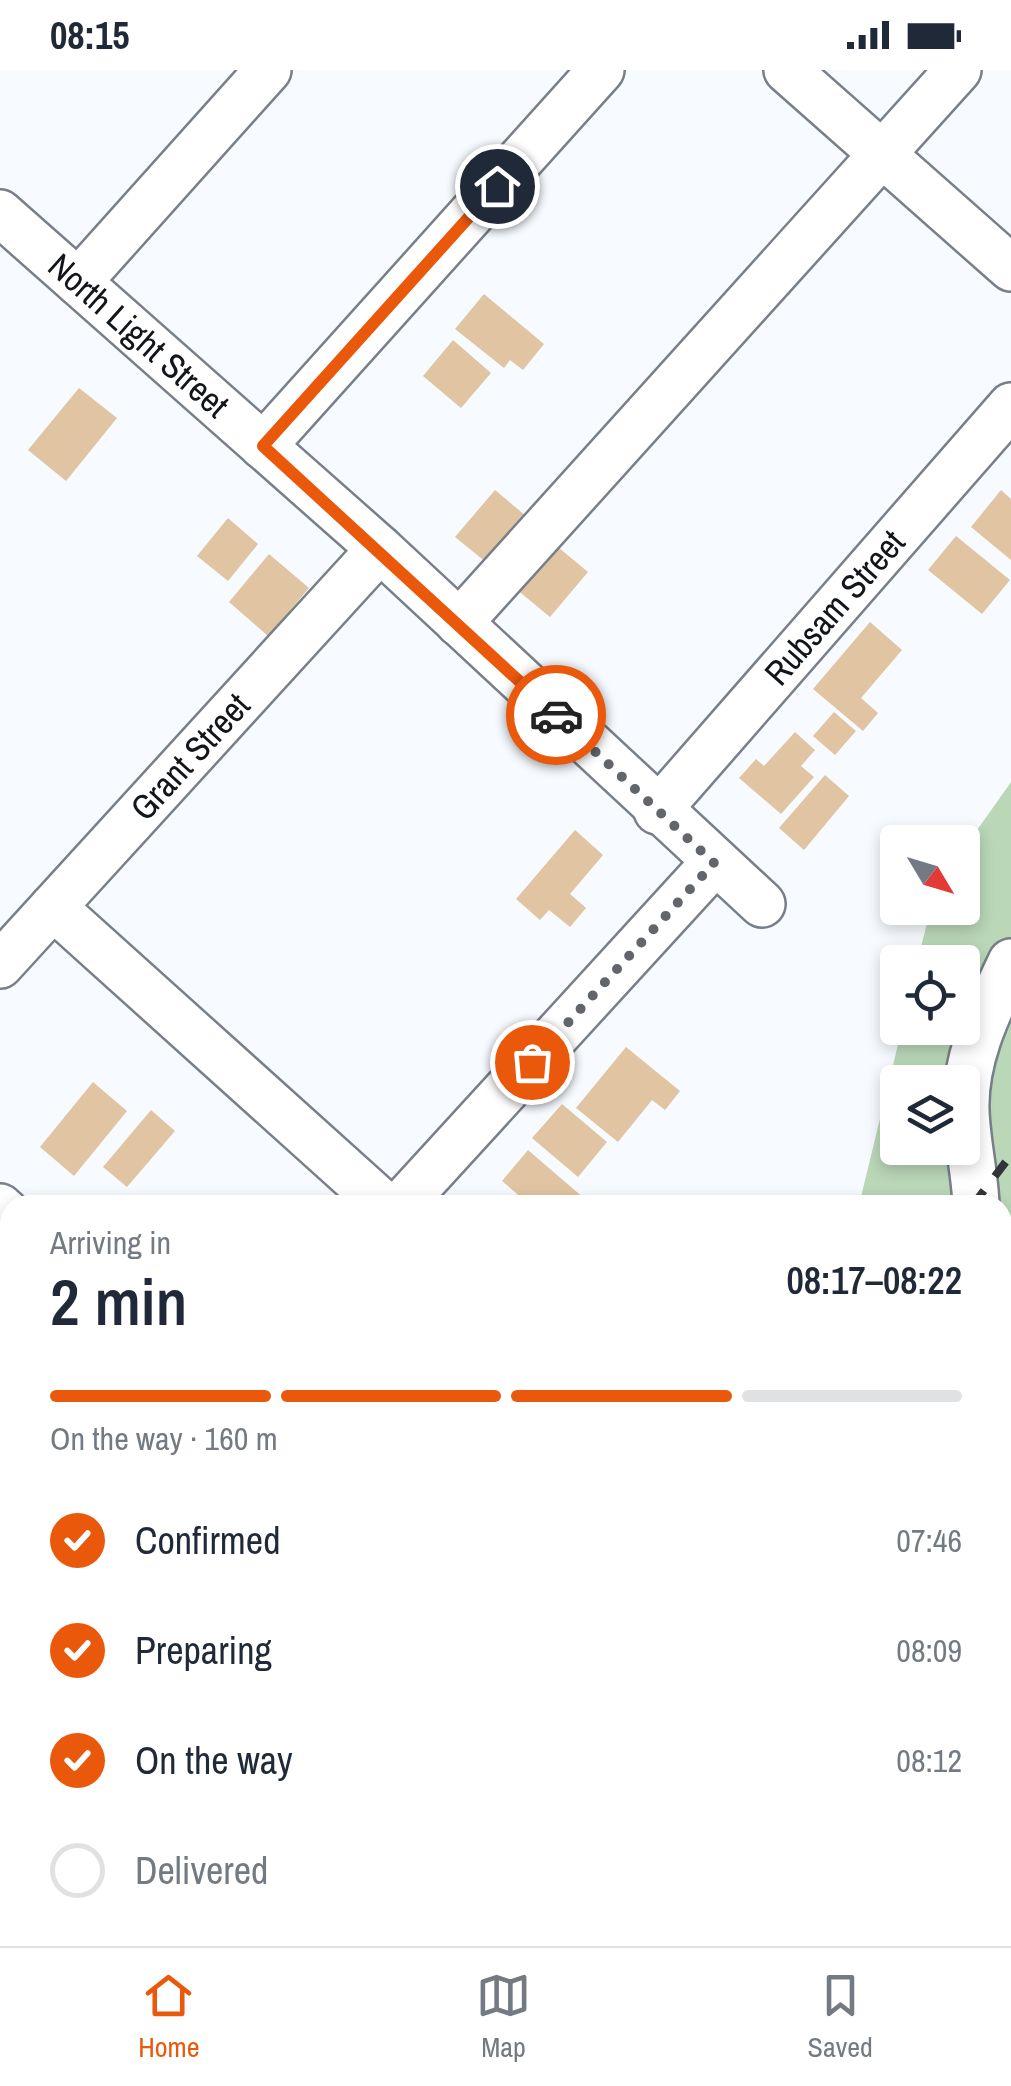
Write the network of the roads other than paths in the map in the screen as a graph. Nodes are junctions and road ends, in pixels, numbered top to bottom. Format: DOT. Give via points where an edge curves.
graph roads {
  1 [pos="268,70"];
  2 [pos="600,70"];
  3 [pos="787,70"];
  4 [pos="958,70"];
  5 [pos="882,154"];
  6 [pos="0,213"];
  7 [pos="1011,268"];
  8 [pos="78,282"];
  9 [pos="1011,406"];
  10 [pos="263,446"];
  11 [pos="380,549"];
  12 [pos="458,623"];
  13 [pos="657,811"];
  14 [pos="714,863"];
  15 [pos="762,904"];
  16 [pos="53,907"];
  17 [pos="1011,962"];
  18 [pos="0,966"];
  19 [pos="373,1195"];
  20 [pos="411,1195"];
  21 [pos="975,1195"];
  1 -- 8 [label="street"];
  2 -- 10 [label="street"];
  3 -- 5 [label="street"];
  4 -- 5 [label="street"];
  5 -- 7 [label="street"];
  5 -- 12 [label="street"];
  6 -- 8 [label="street, North Light Street"];
  8 -- 10 [label="street, North Light Street"];
  9 -- 13 [label="street, Rubsam Street"];
  10 -- 11 [label="street, North Light Street"];
  11 -- 12 [label="street, North Light Street"];
  11 -- 16 [label="street, Grant Street"];
  12 -- 13 [label="street, North Light Street"];
  13 -- 14 [label="street, North Light Street"];
  14 -- 15 [label="street, North Light Street"];
  14 -- 20 [label="street"];
  16 -- 18 [label="street, Grant Street"];
  16 -- 19 [label="street"];
  17 -- 21 [label="street" via="971,1064 966,1108"];
}
